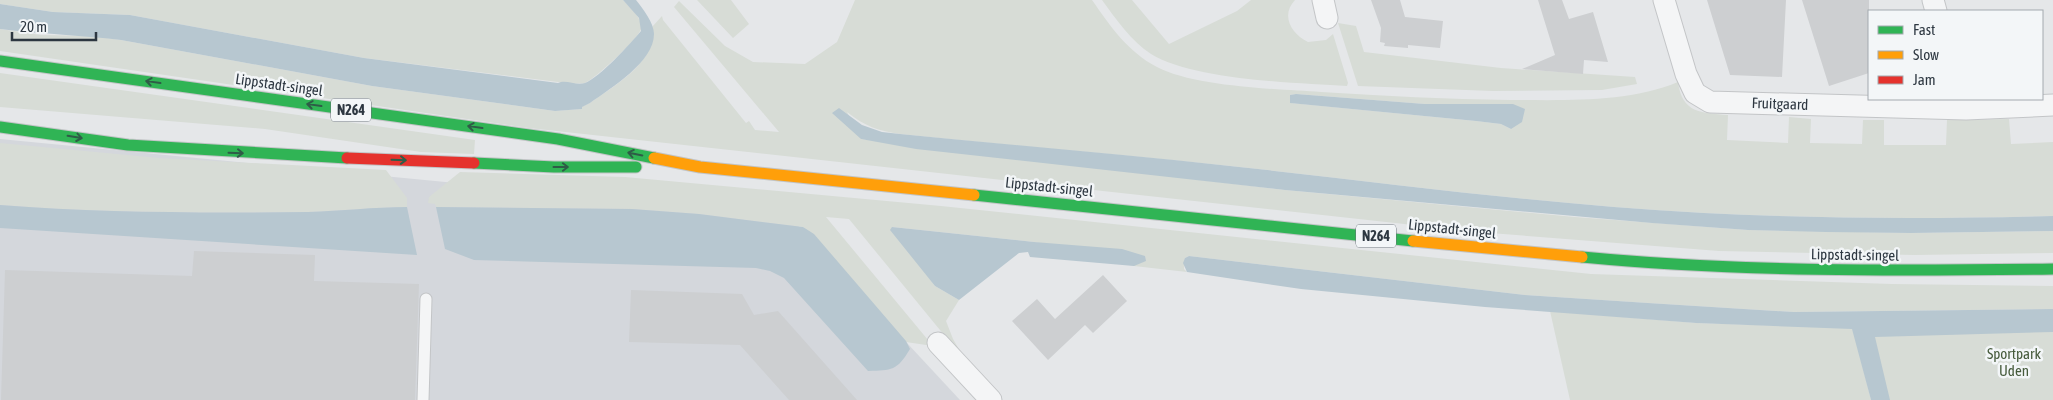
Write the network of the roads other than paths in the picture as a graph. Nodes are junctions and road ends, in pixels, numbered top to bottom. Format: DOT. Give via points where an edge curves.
graph roads {
  1 [pos="1664,0"];
  2 [pos="0,61"];
  3 [pos="1965,104"];
  4 [pos="2053,105"];
  5 [pos="0,127"];
  6 [pos="700,167"];
  7 [pos="2053,269"];
  8 [pos="426,300"];
  9 [pos="938,342"];
  10 [pos="423,400"];
  11 [pos="990,400"];
  1 -- 3 [label="street, Fruitgaard" via="1692,87 1695,93 1710,102"];
  6 -- 2 [label="main road, Lippstadt-singel / N264, one-way" via="558,139"];
  3 -- 4 [label="street, Fruitgaard"];
  5 -- 6 [label="main road, Lippstadt-singel / N264, one-way" via="128,145 224,152 554,167"];
  6 -- 7 [label="main road, Lippstadt-singel / N264" via="1634,262 1890,271"];
  8 -- 10 [label="lane"];
  9 -- 11 [label="street"];
}
